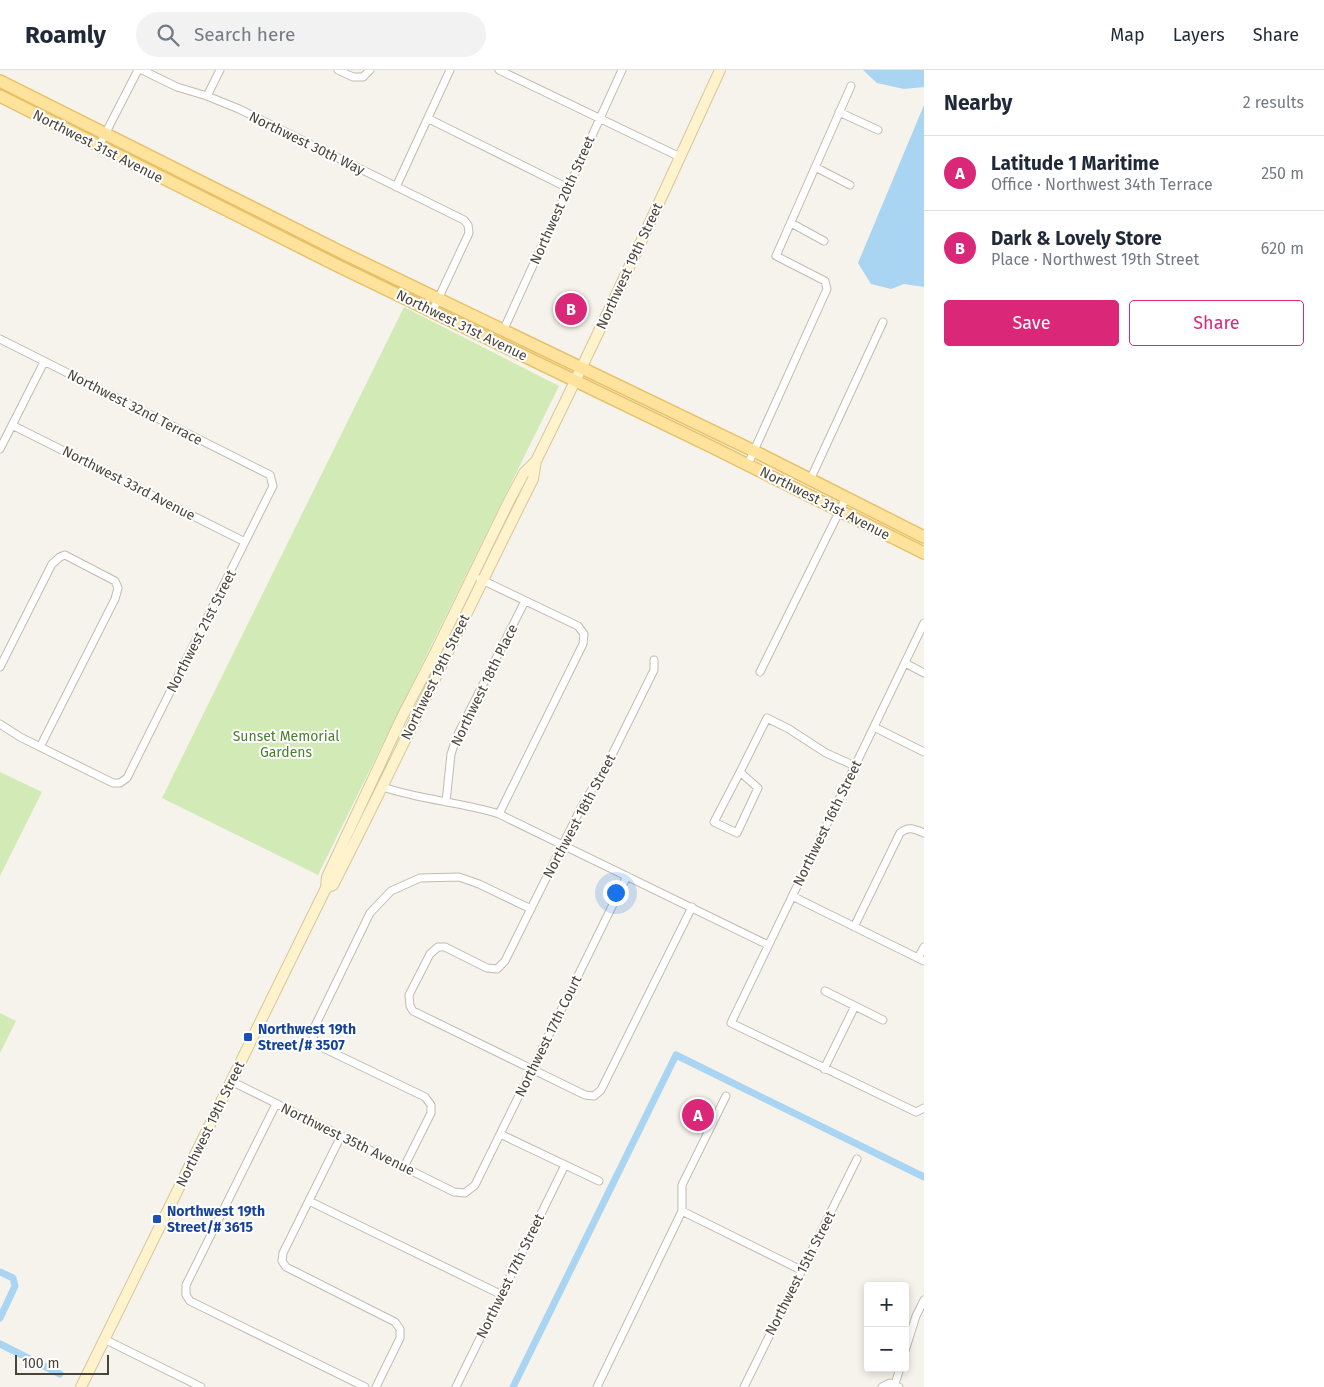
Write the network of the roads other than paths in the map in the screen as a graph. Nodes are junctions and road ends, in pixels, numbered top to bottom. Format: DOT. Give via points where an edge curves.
graph roads {
  1 [pos="138,70"];
  2 [pos="142,70"];
  3 [pos="220,70"];
  4 [pos="338,70"];
  5 [pos="370,70"];
  6 [pos="450,70"];
  7 [pos="499,70"];
  8 [pos="622,70"];
  9 [pos="720,70"];
  10 [pos="0,81"];
  11 [pos="851,86"];
  12 [pos="0,96"];
  13 [pos="207,96"];
  14 [pos="839,112"];
  15 [pos="429,119"];
  16 [pos="600,119"];
  17 [pos="878,130"];
  18 [pos="105,134"];
  19 [pos="99,146"];
  20 [pos="680,157"];
  21 [pos="815,167"];
  22 [pos="850,185"];
  23 [pos="396,187"];
  24 [pos="568,188"];
  25 [pos="791,223"];
  26 [pos="824,241"];
  27 [pos="438,299"];
  28 [pos="432,312"];
  29 [pos="883,322"];
  30 [pos="503,331"];
  31 [pos="0,339"];
  32 [pos="44,362"];
  33 [pos="582,368"];
  34 [pos="576,381"];
  35 [pos="12,425"];
  36 [pos="0,450"];
  37 [pos="754,451"];
  38 [pos="748,464"];
  39 [pos="270,475"];
  40 [pos="810,480"];
  41 [pos="846,498"];
  42 [pos="839,510"];
  43 [pos="924,537"];
  44 [pos="246,542"];
  45 [pos="924,553"];
  46 [pos="477,578"];
  47 [pos="525,601"];
  48 [pos="924,622"];
  49 [pos="654,660"];
  50 [pos="905,663"];
  51 [pos="0,667"];
  52 [pos="760,672"];
  53 [pos="924,673"];
  54 [pos="0,724"];
  55 [pos="874,727"];
  56 [pos="40,747"];
  57 [pos="924,752"];
  58 [pos="855,766"];
  59 [pos="740,772"];
  60 [pos="383,787"];
  61 [pos="446,802"];
  62 [pos="499,814"];
  63 [pos="924,833"];
  64 [pos="563,845"];
  65 [pos="627,876"];
  66 [pos="326,888"];
  67 [pos="792,896"];
  68 [pos="692,907"];
  69 [pos="531,909"];
  70 [pos="854,927"];
  71 [pos="768,945"];
  72 [pos="924,947"];
  73 [pos="921,959"];
  74 [pos="826,991"];
  75 [pos="855,1006"];
  76 [pos="883,1020"];
  77 [pos="532,1069"];
  78 [pos="824,1069"];
  79 [pos="231,1081"];
  80 [pos="726,1096"];
  81 [pos="276,1104"];
  82 [pos="924,1108"];
  83 [pos="500,1134"];
  84 [pos="342,1136"];
  85 [pos="857,1159"];
  86 [pos="565,1165"];
  87 [pos="404,1167"];
  88 [pos="599,1181"];
  89 [pos="465,1193"];
  90 [pos="309,1201"];
  91 [pos="682,1211"];
  92 [pos="801,1270"];
  93 [pos="500,1294"];
  94 [pos="924,1300"];
  95 [pos="909,1338"];
  96 [pos="104,1339"];
  97 [pos="899,1372"];
  98 [pos="897,1386"];
  99 [pos="81,1387"];
  100 [pos="201,1387"];
  101 [pos="366,1387"];
  102 [pos="376,1387"];
  103 [pos="456,1387"];
  104 [pos="597,1387"];
  105 [pos="744,1387"];
  106 [pos="882,1387"];
  1 -- 18 [label="street"];
  2 -- 13 [label="street, Northwest 30th Way" via="177,87"];
  3 -- 13 [label="street"];
  4 -- 5 [label="street" via="352,77 363,77"];
  6 -- 15 [label="street"];
  7 -- 16 [label="street"];
  8 -- 16 [label="street, Northwest 20th Street"];
  9 -- 20 [label="street, Northwest 19th Street"];
  10 -- 18 [label="main road, Northwest 31st Avenue"];
  11 -- 14 [label="street"];
  12 -- 19 [label="main road, Northwest 31st Avenue"];
  13 -- 23 [label="street, Northwest 30th Way"];
  14 -- 17 [label="street"];
  14 -- 21 [label="street"];
  15 -- 23 [label="street"];
  15 -- 24 [label="street"];
  16 -- 20 [label="street"];
  16 -- 24 [label="street, Northwest 20th Street"];
  18 -- 19 [label="street"];
  18 -- 27 [label="main road, Northwest 31st Avenue"];
  19 -- 28 [label="main road, Northwest 31st Avenue"];
  20 -- 33 [label="street, Northwest 19th Street"];
  21 -- 22 [label="street"];
  21 -- 25 [label="street"];
  23 -- 27 [label="street, Northwest 30th Way" via="464,220 468,225 469,233"];
  24 -- 30 [label="street, Northwest 20th Street"];
  25 -- 26 [label="street"];
  25 -- 37 [label="street" via="776,256 825,281 827,289"];
  27 -- 28 [label="street"];
  27 -- 30 [label="main road, Northwest 31st Avenue"];
  28 -- 34 [label="main road, Northwest 31st Avenue"];
  29 -- 40 [label="street"];
  30 -- 33 [label="main road, Northwest 31st Avenue"];
  31 -- 32 [label="street, Northwest 32nd Terrace"];
  32 -- 35 [label="street"];
  32 -- 39 [label="street, Northwest 32nd Terrace"];
  33 -- 34 [label="street, Northwest 19th Street"];
  33 -- 37 [label="main road, Northwest 31st Avenue"];
  34 -- 38 [label="main road, Northwest 31st Avenue"];
  34 -- 46 [label="street, Northwest 19th Street" via="536,461 524,473"];
  35 -- 36 [label="street"];
  35 -- 44 [label="street, Northwest 33rd Avenue"];
  37 -- 38 [label="street"];
  37 -- 40 [label="main road, Northwest 31st Avenue"];
  38 -- 42 [label="main road, Northwest 31st Avenue"];
  39 -- 44 [label="street, Northwest 21st Street" via="273,486"];
  40 -- 41 [label="main road, Northwest 31st Avenue"];
  41 -- 42 [label="street"];
  41 -- 43 [label="main road, Northwest 31st Avenue"];
  42 -- 45 [label="main road, Northwest 31st Avenue"];
  42 -- 52 [label="street"];
  44 -- 56 [label="street, Northwest 21st Street" via="127,778 113,783"];
  46 -- 47 [label="street"];
  46 -- 60 [label="street, Northwest 19th Street"];
  46 -- 66 [label="street, Northwest 19th Street" via="356,815 327,877"];
  47 -- 61 [label="street, Northwest 18th Place" via="457,736 451,754"];
  47 -- 62 [label="street" via="578,626 584,634 583,644"];
  48 -- 50 [label="street, Northwest 16th Street"];
  49 -- 64 [label="street, Northwest 18th Street" via="654,670"];
  50 -- 53 [label="street"];
  50 -- 55 [label="street, Northwest 16th Street"];
  51 -- 56 [label="street" via="52,564 60,557 65,555 112,578 118,588 115,599"];
  54 -- 56 [label="street"];
  55 -- 57 [label="street"];
  55 -- 58 [label="street, Northwest 16th Street"];
  58 -- 59 [label="street" via="767,718"];
  58 -- 67 [label="street, Northwest 16th Street"];
  59 -- 59 [label="street" via="714,822 737,834 758,788"];
  60 -- 61 [label="street"];
  60 -- 66 [label="street, Northwest 19th Street" via="333,885"];
  61 -- 62 [label="street"];
  62 -- 64 [label="street"];
  63 -- 70 [label="street" via="913,828 900,834"];
  64 -- 65 [label="street"];
  64 -- 69 [label="street, Northwest 18th Street"];
  65 -- 68 [label="street"];
  65 -- 77 [label="street, Northwest 17th Court"];
  66 -- 79 [label="street, Northwest 19th Street"];
  67 -- 70 [label="street"];
  67 -- 71 [label="street, Northwest 16th Street"];
  68 -- 71 [label="street"];
  68 -- 77 [label="street" via="601,1090 594,1096 585,1095"];
  69 -- 77 [label="street, Northwest 18th Street" via="505,961 497,968 487,968 445,947 438,947 430,954 409,995 413,1011"];
  69 -- 87 [label="street" via="480,884 445,876 420,878 391,891 370,913 314,1028 313,1038 320,1046 425,1097 431,1105 431,1113"];
  70 -- 73 [label="street"];
  71 -- 78 [label="street, Northwest 16th Street" via="731,1023"];
  72 -- 73 [label="street"];
  74 -- 75 [label="street"];
  75 -- 76 [label="street"];
  75 -- 78 [label="street"];
  77 -- 83 [label="street, Northwest 17th Court"];
  78 -- 82 [label="street" via="916,1112"];
  79 -- 81 [label="street, Northwest 35th Avenue"];
  79 -- 96 [label="street, Northwest 19th Street"];
  80 -- 91 [label="street" via="682,1185"];
  81 -- 84 [label="street, Northwest 35th Avenue"];
  81 -- 101 [label="street" via="186,1285 186,1295 190,1301"];
  83 -- 86 [label="street"];
  83 -- 89 [label="street, Northwest 17th Court" via="475,1185"];
  84 -- 87 [label="street, Northwest 35th Avenue"];
  84 -- 90 [label="street"];
  85 -- 92 [label="street, Northwest 15th Street"];
  86 -- 88 [label="street"];
  86 -- 93 [label="street, Northwest 17th Street"];
  87 -- 89 [label="street, Northwest 35th Avenue" via="454,1192"];
  90 -- 93 [label="street"];
  90 -- 102 [label="street" via="282,1261 286,1267 395,1322 400,1329 400,1338"];
  91 -- 92 [label="street"];
  91 -- 104 [label="street"];
  92 -- 105 [label="street, Northwest 15th Street"];
  93 -- 103 [label="street, Northwest 17th Street"];
  94 -- 95 [label="street"];
  96 -- 99 [label="street, Northwest 19th Street"];
  96 -- 100 [label="street"];
  97 -- 98 [label="street"];
  98 -- 106 [label="street" via="886,1384"];
}
